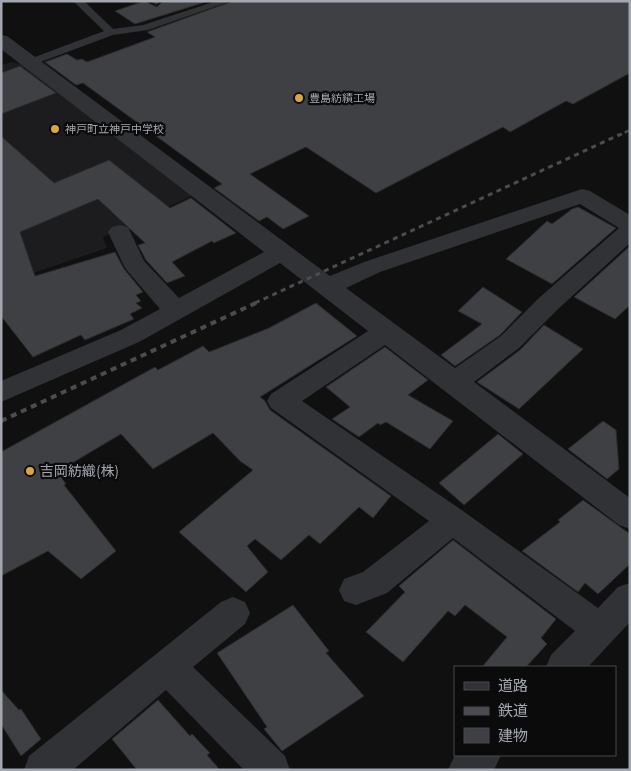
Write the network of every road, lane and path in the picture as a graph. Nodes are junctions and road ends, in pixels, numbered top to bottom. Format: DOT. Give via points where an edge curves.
graph roads {
  1 [pos="78,1"];
  2 [pos="226,1"];
  3 [pos="111,32"];
  4 [pos="1,40"];
  5 [pos="17,58"];
  6 [pos="630,226"];
  7 [pos="120,232"];
  8 [pos="282,252"];
  9 [pos="328,286"];
  10 [pos="176,310"];
  11 [pos="387,331"];
  12 [pos="455,382"];
  13 [pos="1,392"];
  14 [pos="630,516"];
  15 [pos="452,520"];
  16 [pos="356,590"];
  17 [pos="630,598"];
  18 [pos="233,613"];
  19 [pos="600,629"];
  20 [pos="167,666"];
  21 [pos="565,666"];
  22 [pos="481,756"];
  23 [pos="43,770"];
  24 [pos="271,770"];
  25 [pos="467,770"];
  1 -- 3 [label="lane"];
  2 -- 3 [label="lane" via="144,28"];
  3 -- 5 [label="lane"];
  4 -- 5 [label="street"];
  5 -- 8 [label="street"];
  6 -- 9 [label="street" via="582,196"];
  6 -- 12 [label="street" via="510,342"];
  7 -- 10 [label="street" via="133,263"];
  8 -- 9 [label="street"];
  8 -- 10 [label="street"];
  9 -- 11 [label="street"];
  10 -- 13 [label="street" via="130,336"];
  11 -- 12 [label="street"];
  11 -- 15 [label="street" via="281,401"];
  12 -- 14 [label="street"];
  15 -- 16 [label="street" via="375,583"];
  15 -- 19 [label="street"];
  17 -- 19 [label="street"];
  18 -- 20 [label="street"];
  19 -- 21 [label="street"];
  20 -- 23 [label="street"];
  20 -- 24 [label="street"];
  22 -- 25 [label="street"];
}
